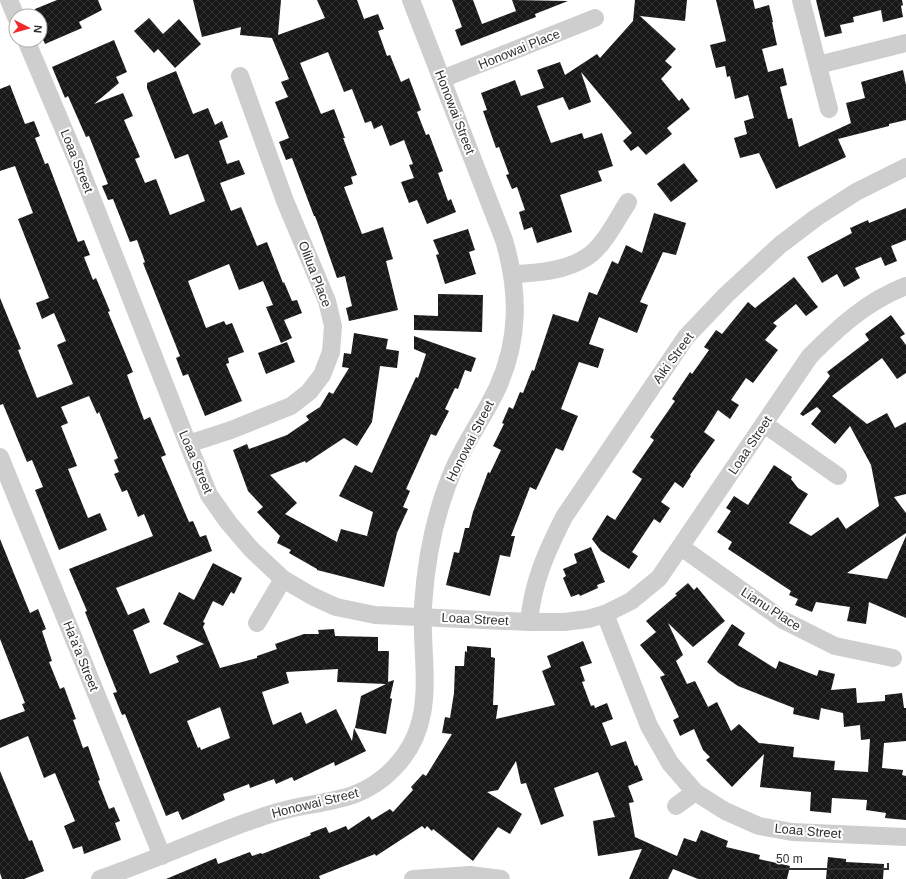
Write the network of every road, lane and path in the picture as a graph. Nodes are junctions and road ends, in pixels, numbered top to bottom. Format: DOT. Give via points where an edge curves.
graph roads {
  1 [pos="411,0"];
  2 [pos="801,0"];
  3 [pos="595,18"];
  4 [pos="906,43"];
  5 [pos="29,48"];
  6 [pos="818,65"];
  7 [pos="240,76"];
  8 [pos="442,79"];
  9 [pos="829,109"];
  10 [pos="906,167"];
  11 [pos="628,202"];
  12 [pos="513,274"];
  13 [pos="906,286"];
  14 [pos="764,424"];
  15 [pos="188,444"];
  16 [pos="0,457"];
  17 [pos="838,476"];
  18 [pos="681,547"];
  19 [pos="283,579"];
  20 [pos="605,614"];
  21 [pos="423,616"];
  22 [pos="529,622"];
  23 [pos="257,623"];
  24 [pos="893,658"];
  25 [pos="695,792"];
  26 [pos="676,806"];
  27 [pos="906,837"];
  28 [pos="162,856"];
  29 [pos="100,879"];
  30 [pos="413,879"];
  31 [pos="502,879"];
  1 -- 8 [label="street, Honowai Street"];
  2 -- 6 [label="street"];
  3 -- 8 [label="street, Honowai Place"];
  4 -- 6 [label="street"];
  5 -- 15 [label="street, Loaa Street" via="78,163"];
  6 -- 9 [label="street"];
  7 -- 15 [label="street, Olilua Place" via="286,201 327,301 333,326 331,352 322,375 309,392 291,406"];
  8 -- 12 [label="street, Honowai Street" via="504,240"];
  10 -- 22 [label="street, Aiki Street" via="856,192 780,245 726,295 686,337 564,517 539,571 531,599"];
  11 -- 12 [label="street" via="601,243 588,257 566,267 533,274"];
  12 -- 21 [label="street, Honowai Street" via="515,307 508,360 497,389 455,466 442,500 432,536"];
  13 -- 14 [label="street, Loaa Street" via="894,290 840,326 810,356"];
  14 -- 17 [label="street"];
  14 -- 18 [label="street, Loaa Street"];
  15 -- 19 [label="street, Loaa Street" via="209,495 251,549"];
  16 -- 28 [label="street, Ha'a'a Street"];
  18 -- 20 [label="street, Loaa Street" via="659,578 631,601"];
  18 -- 24 [label="street, Lianu Place" via="783,620 835,646"];
  19 -- 21 [label="street, Loaa Street" via="336,607 375,615"];
  19 -- 23 [label="street"];
  20 -- 22 [label="street, Loaa Street" via="564,622"];
  20 -- 25 [label="street, Loaa Street" via="649,726 670,763"];
  21 -- 22 [label="street, Loaa Street"];
  21 -- 28 [label="street, Honowai Street" via="425,690 422,716 406,754 394,769 379,782 347,798 294,808 255,819"];
  25 -- 26 [label="street"];
  25 -- 27 [label="street, Loaa Street" via="725,811 759,826 792,832"];
  28 -- 29 [label="street, Honowai Street"];
  30 -- 31 [label="street" via="470,875"];
}
